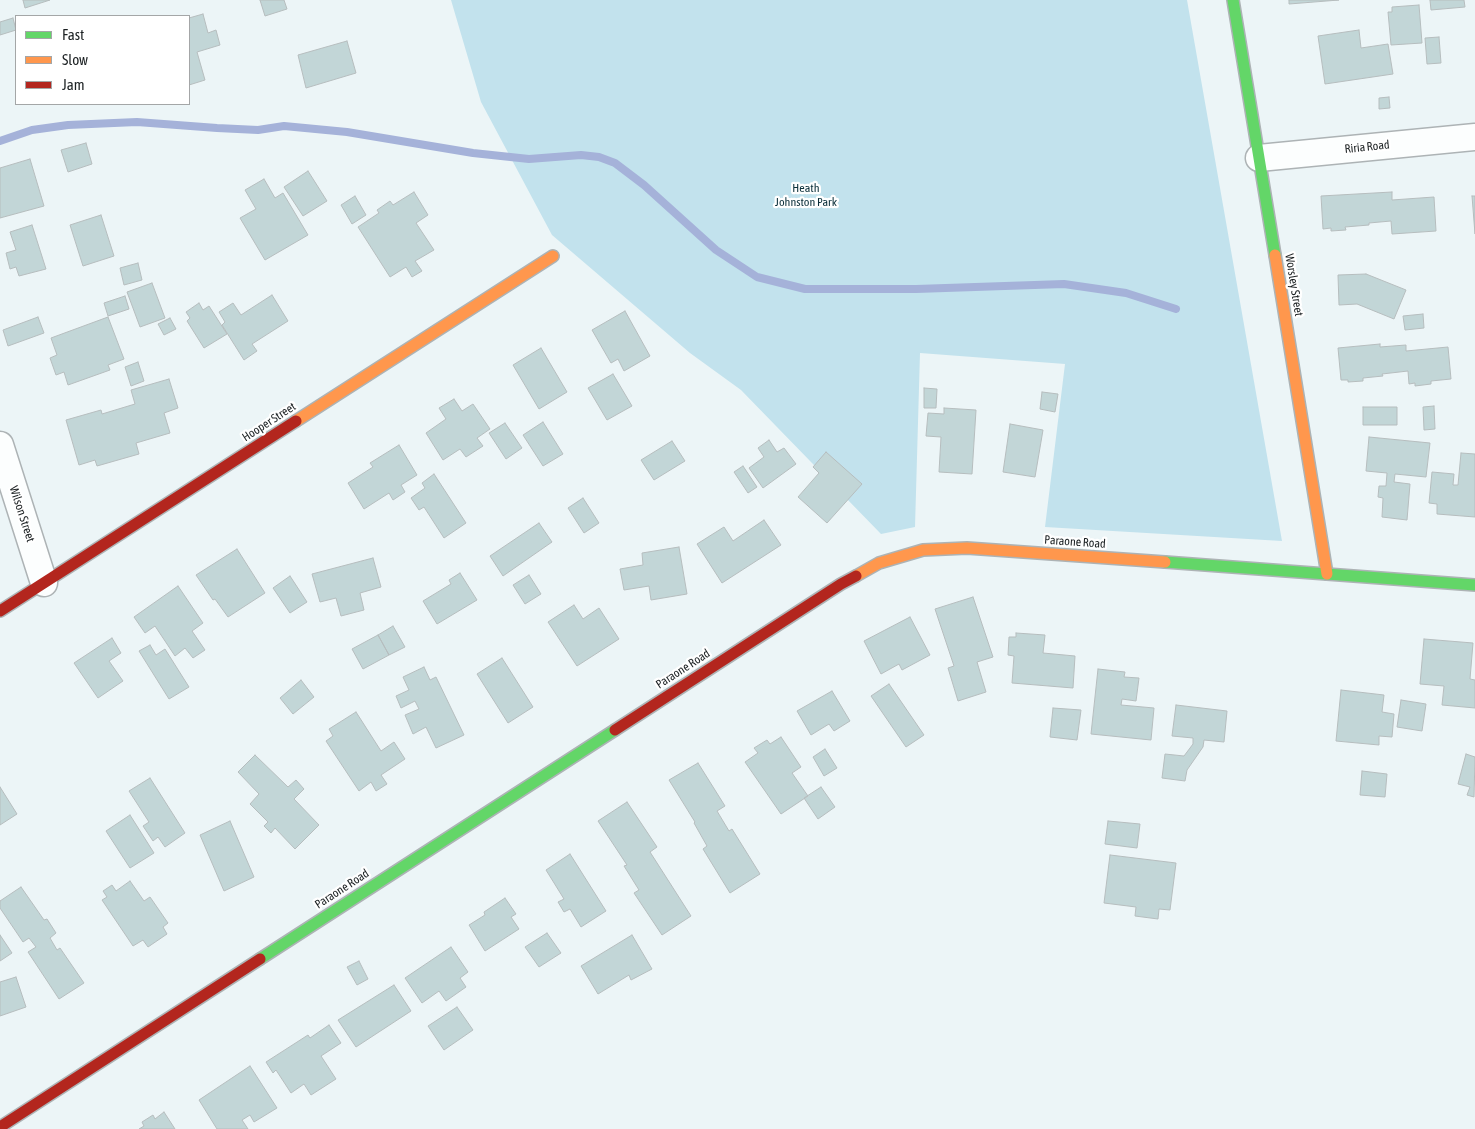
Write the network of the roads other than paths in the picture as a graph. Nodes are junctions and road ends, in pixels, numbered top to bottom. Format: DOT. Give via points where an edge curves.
graph roads {
  1 [pos="1233,0"];
  2 [pos="1475,136"];
  3 [pos="1259,158"];
  4 [pos="553,256"];
  5 [pos="0,445"];
  6 [pos="1327,574"];
  7 [pos="44,583"];
  8 [pos="1475,585"];
  9 [pos="0,611"];
  10 [pos="0,1127"];
  1 -- 3 [label="street, Worsley Street"];
  2 -- 3 [label="street, Riria Road"];
  3 -- 6 [label="street, Worsley Street"];
  4 -- 7 [label="street, Hooper Street"];
  5 -- 7 [label="street, Wilson Street"];
  6 -- 8 [label="street, Paraone Road"];
  6 -- 10 [label="street, Paraone Road" via="967,548 923,550 879,563 824,594"];
  7 -- 9 [label="street, Hooper Street"];
}
